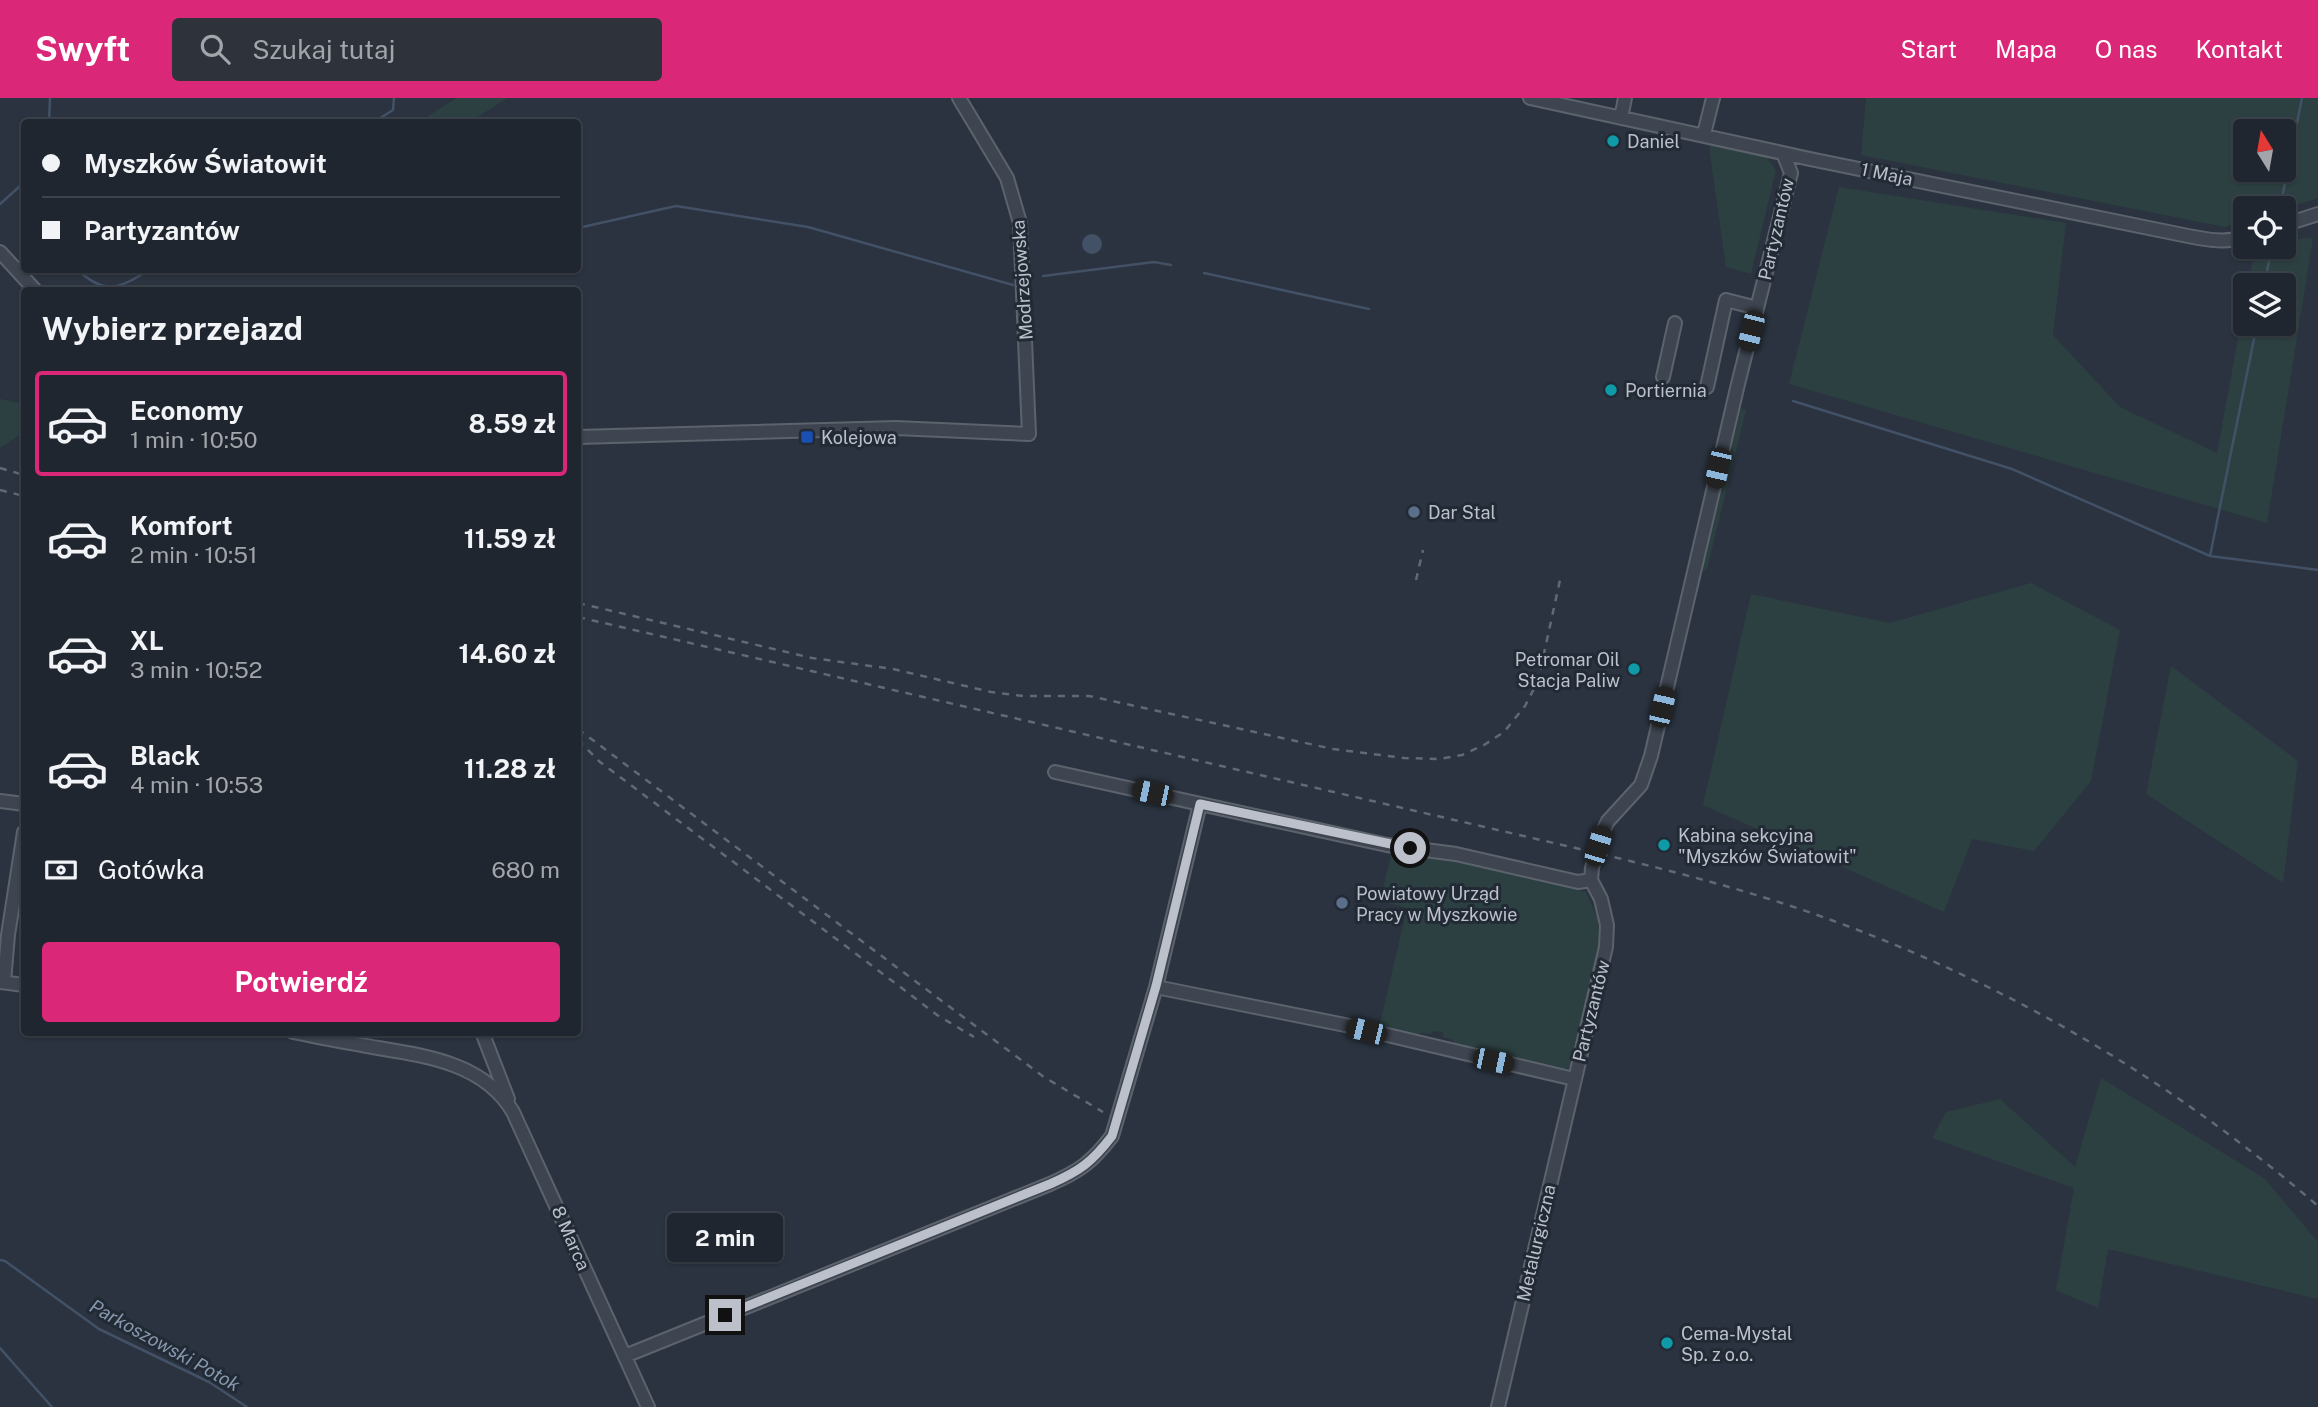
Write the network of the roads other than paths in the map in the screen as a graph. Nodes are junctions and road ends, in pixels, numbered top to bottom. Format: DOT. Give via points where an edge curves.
graph roads {
  1 [pos="959,98"];
  2 [pos="1530,98"];
  3 [pos="1625,98"];
  4 [pos="1713,98"];
  5 [pos="1547,100"];
  6 [pos="1621,118"];
  7 [pos="1704,134"];
  8 [pos="1783,153"];
  9 [pos="2318,214"];
  10 [pos="2296,221"];
  11 [pos="2233,241"];
  12 [pos="0,251"];
  13 [pos="32,287"];
  14 [pos="1757,309"];
  15 [pos="1675,323"];
  16 [pos="1663,377"];
  17 [pos="1707,387"];
  18 [pos="581,437"];
  19 [pos="1055,772"];
  20 [pos="0,801"];
  21 [pos="21,804"];
  22 [pos="1200,804"];
  23 [pos="21,851"];
  24 [pos="1591,880"];
  25 [pos="2,982"];
  26 [pos="21,985"];
  27 [pos="1156,986"];
  28 [pos="314,1036"];
  29 [pos="484,1036"];
  30 [pos="1574,1079"];
  31 [pos="510,1106"];
  32 [pos="625,1356"];
  33 [pos="648,1407"];
  34 [pos="1498,1407"];
  1 -- 18 [label="street, Modrzejowska" via="1007,178 1020,223 1029,434 897,428"];
  2 -- 5 [label="street, 1 Maja"];
  3 -- 6 [label="street"];
  4 -- 7 [label="street"];
  5 -- 6 [label="street, 1 Maja"];
  6 -- 7 [label="street, 1 Maja"];
  7 -- 8 [label="street, 1 Maja"];
  8 -- 11 [label="street, 1 Maja" via="2199,238"];
  8 -- 14 [label="street, Partyzantów" via="1791,173"];
  9 -- 10 [label="street"];
  12 -- 13 [label="street"];
  14 -- 17 [label="street" via="1726,300"];
  14 -- 24 [label="street, Partyzantów" via="1651,755 1641,785 1602,832"];
  15 -- 16 [label="street"];
  19 -- 22 [label="street"];
  20 -- 21 [label="street"];
  22 -- 24 [label="street" via="1387,845 1456,854 1578,882"];
  22 -- 27 [label="street"];
  23 -- 25 [label="street"];
  24 -- 30 [label="street, Partyzantów" via="1607,925 1606,947"];
  25 -- 26 [label="street"];
  27 -- 30 [label="street, Partyzantów"];
  27 -- 32 [label="street" via="1112,1136 1078,1172"];
  28 -- 31 [label="street, 8 Marca" via="444,1061 481,1079"];
  29 -- 31 [label="street"];
  30 -- 34 [label="street, Metalurgiczna"];
  31 -- 32 [label="street, 8 Marca"];
  32 -- 33 [label="street, 8 Marca"];
}
